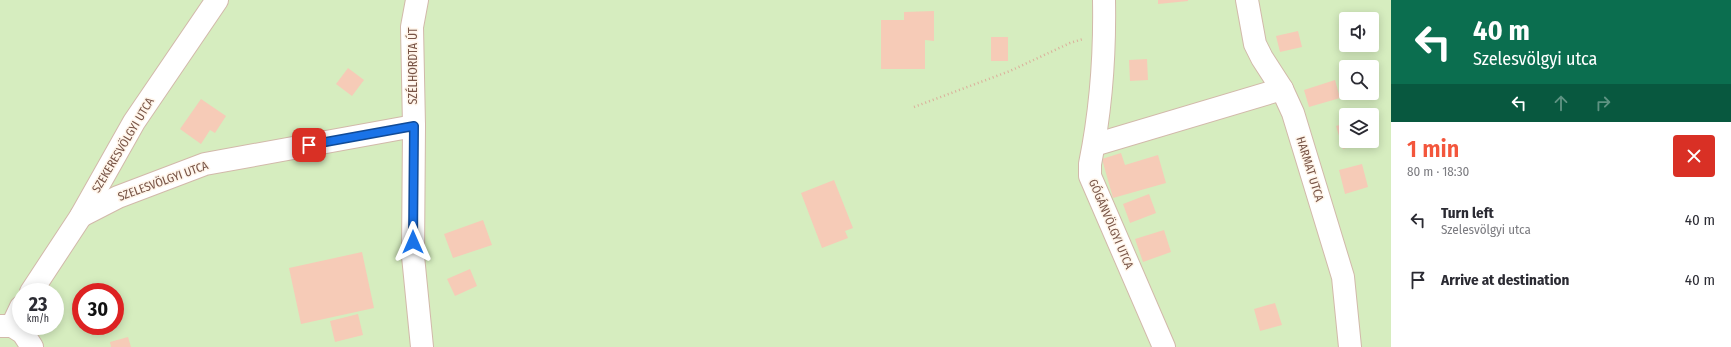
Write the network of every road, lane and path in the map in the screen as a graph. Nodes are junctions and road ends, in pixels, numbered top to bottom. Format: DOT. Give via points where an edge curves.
graph roads {
  1 [pos="217,0"];
  2 [pos="417,0"];
  3 [pos="1104,0"];
  4 [pos="1247,0"];
  5 [pos="1105,32"];
  6 [pos="1282,89"];
  7 [pos="914,107"];
  8 [pos="414,126"];
  9 [pos="1094,145"];
  10 [pos="81,216"];
  11 [pos="37,283"];
  12 [pos="6,326"];
  13 [pos="32,347"];
  14 [pos="422,347"];
  15 [pos="1164,347"];
  16 [pos="1350,347"];
  1 -- 10 [label="street, SZEKERESVÖLGYI UTCA" via="134,122"];
  2 -- 8 [label="street, SZÉLHORDTA ÚT" via="412,27"];
  3 -- 5 [label="street, GÓGÁNVÖLGYI UTCA"];
  4 -- 6 [label="street, HARMAT UTCA" via="1255,44"];
  5 -- 7 [label="path" via="1070,43 1010,71"];
  5 -- 9 [label="street, GÓGÁNVÖLGYI UTCA" via="1102,84"];
  6 -- 9 [label="street"];
  6 -- 16 [label="street, HARMAT UTCA" via="1293,113 1343,277"];
  8 -- 10 [label="street, SZELESVÖLGYI UTCA" via="205,164 118,197"];
  8 -- 14 [label="street, SZÉLHORDTA ÚT" via="413,256"];
  9 -- 15 [label="street, GÓGÁNVÖLGYI UTCA" via="1090,176"];
  10 -- 11 [label="street, SZEKERESVÖLGYI UTCA"];
  12 -- 13 [label="street" via="23,333"];
}
